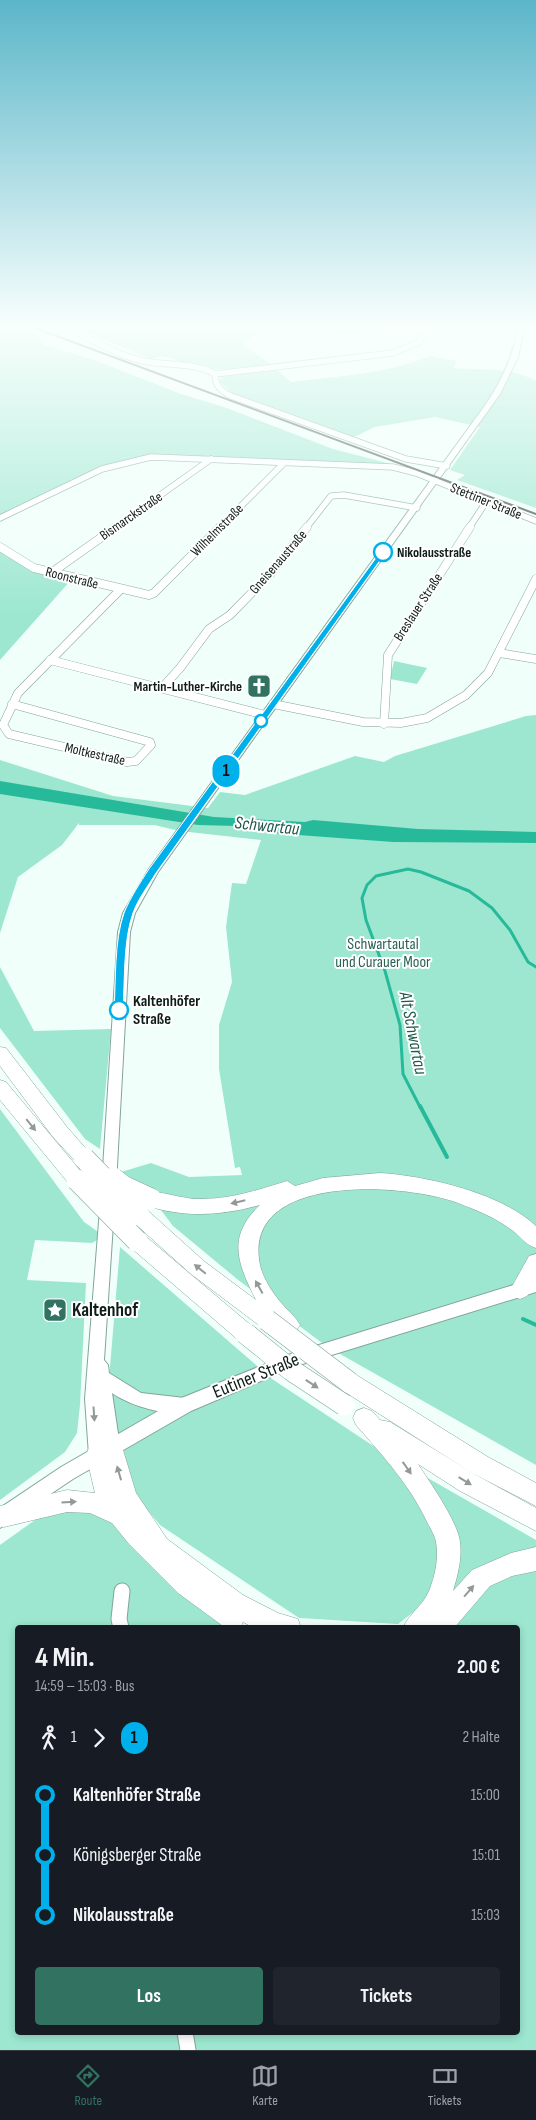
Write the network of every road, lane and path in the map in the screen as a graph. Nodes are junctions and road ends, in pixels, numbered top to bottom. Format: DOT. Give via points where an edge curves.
graph roads {
  1 [pos="308,424"];
  2 [pos="475,424"];
  3 [pos="211,460"];
  4 [pos="284,462"];
  5 [pos="447,466"];
  6 [pos="436,482"];
  7 [pos="486,502"];
  8 [pos="417,508"];
  9 [pos="0,518"];
  10 [pos="536,521"];
  11 [pos="0,547"];
  12 [pos="51,573"];
  13 [pos="536,579"];
  14 [pos="120,590"];
  15 [pos="149,595"];
  16 [pos="499,653"];
  17 [pos="536,659"];
  18 [pos="50,660"];
  19 [pos="162,688"];
  20 [pos="12,704"];
  21 [pos="273,704"];
  22 [pos="265,715"];
  23 [pos="384,724"];
  24 [pos="5,1060"];
  25 [pos="0,1087"];
  26 [pos="145,1207"];
  27 [pos="536,1237"];
  28 [pos="536,1262"];
  29 [pos="528,1288"];
  30 [pos="97,1348"];
  31 [pos="103,1378"];
  32 [pos="353,1379"];
  33 [pos="185,1405"];
  34 [pos="364,1418"];
  35 [pos="104,1451"];
  36 [pos="536,1495"];
  37 [pos="120,1516"];
  38 [pos="2,1517"];
  39 [pos="536,1520"];
  40 [pos="536,1559"];
  41 [pos="122,1591"];
  42 [pos="120,1625"];
  43 [pos="249,1625"];
  44 [pos="274,1625"];
  45 [pos="419,1625"];
  46 [pos="440,1625"];
  47 [pos="186,2035"];
  48 [pos="188,2050"];
  1 -- 5 [label="street" via="406,459"];
  2 -- 5 [label="street"];
  3 -- 4 [label="street"];
  3 -- 9 [label="street" via="151,458 106,468"];
  3 -- 12 [label="street, Bismarckstraße"];
  4 -- 6 [label="street" via="393,467"];
  4 -- 15 [label="street, Wilhelmstraße"];
  5 -- 6 [label="street"];
  6 -- 7 [label="street, Stettiner Straße"];
  6 -- 8 [label="street"];
  7 -- 10 [label="street, Stettiner Straße"];
  7 -- 23 [label="street, Breslauer Straße" via="388,655"];
  8 -- 19 [label="street, Gneisenaustraße" via="344,495 331,496 272,572 230,615 210,629"];
  8 -- 21 [label="street"];
  11 -- 12 [label="street, Roonstraße" via="34,568"];
  12 -- 14 [label="street, Roonstraße"];
  13 -- 16 [label="street"];
  14 -- 15 [label="street, Roonstraße"];
  14 -- 18 [label="street, Moltkestraße"];
  16 -- 17 [label="street"];
  16 -- 23 [label="street" via="480,682 453,704 427,718"];
  18 -- 19 [label="street"];
  18 -- 20 [label="street, Moltkestraße" via="18,693"];
  19 -- 22 [label="street"];
  20 -- 20 [label="street, Moltkestraße" via="3,725 9,734 128,762 136,761 151,745 147,740"];
  21 -- 22 [label="street"];
  21 -- 23 [label="street" via="338,719"];
  22 -- 30 [label="street" via="152,871 128,913 124,932"];
  24 -- 26 [label="highway, bridge" via="84,1158"];
  25 -- 34 [label="highway, one-way, bridge" via="77,1180 137,1240 291,1370"];
  27 -- 26 [label="highway, one-way" via="478,1196 427,1181 386,1176 324,1180 229,1204"];
  32 -- 26 [label="highway, one-way, bridge" via="198,1268"];
  32 -- 27 [label="highway, one-way" via="288,1325 266,1301 253,1277 246,1248 250,1231 258,1218 276,1202 318,1186 342,1182 382,1181 421,1185 477,1202 511,1218"];
  28 -- 29 [label="highway"];
  29 -- 33 [label="main road, Eutiner Straße" via="293,1360"];
  30 -- 31 [label="street"];
  30 -- 35 [label="street, one-way" via="93,1399"];
  31 -- 33 [label="street" via="136,1400"];
  31 -- 35 [label="street"];
  32 -- 36 [label="highway" via="392,1410 480,1465"];
  33 -- 35 [label="main road, Eutiner Straße"];
  34 -- 39 [label="highway, one-way" via="468,1483"];
  34 -- 45 [label="highway, one-way" via="403,1462 428,1498 448,1540 448,1569 440,1598"];
  35 -- 37 [label="highway" via="104,1486"];
  35 -- 38 [label="main road, Eutiner Straße"];
  44 -- 35 [label="highway, one-way" via="234,1604 159,1547 126,1498"];
  38 -- 37 [label="highway, one-way" via="66,1501 91,1502"];
  37 -- 43 [label="highway" via="151,1552 187,1584 228,1615"];
  46 -- 40 [label="highway, one-way" via="481,1578"];
  41 -- 42 [label="street"];
  47 -- 48 [label="street"];
}
